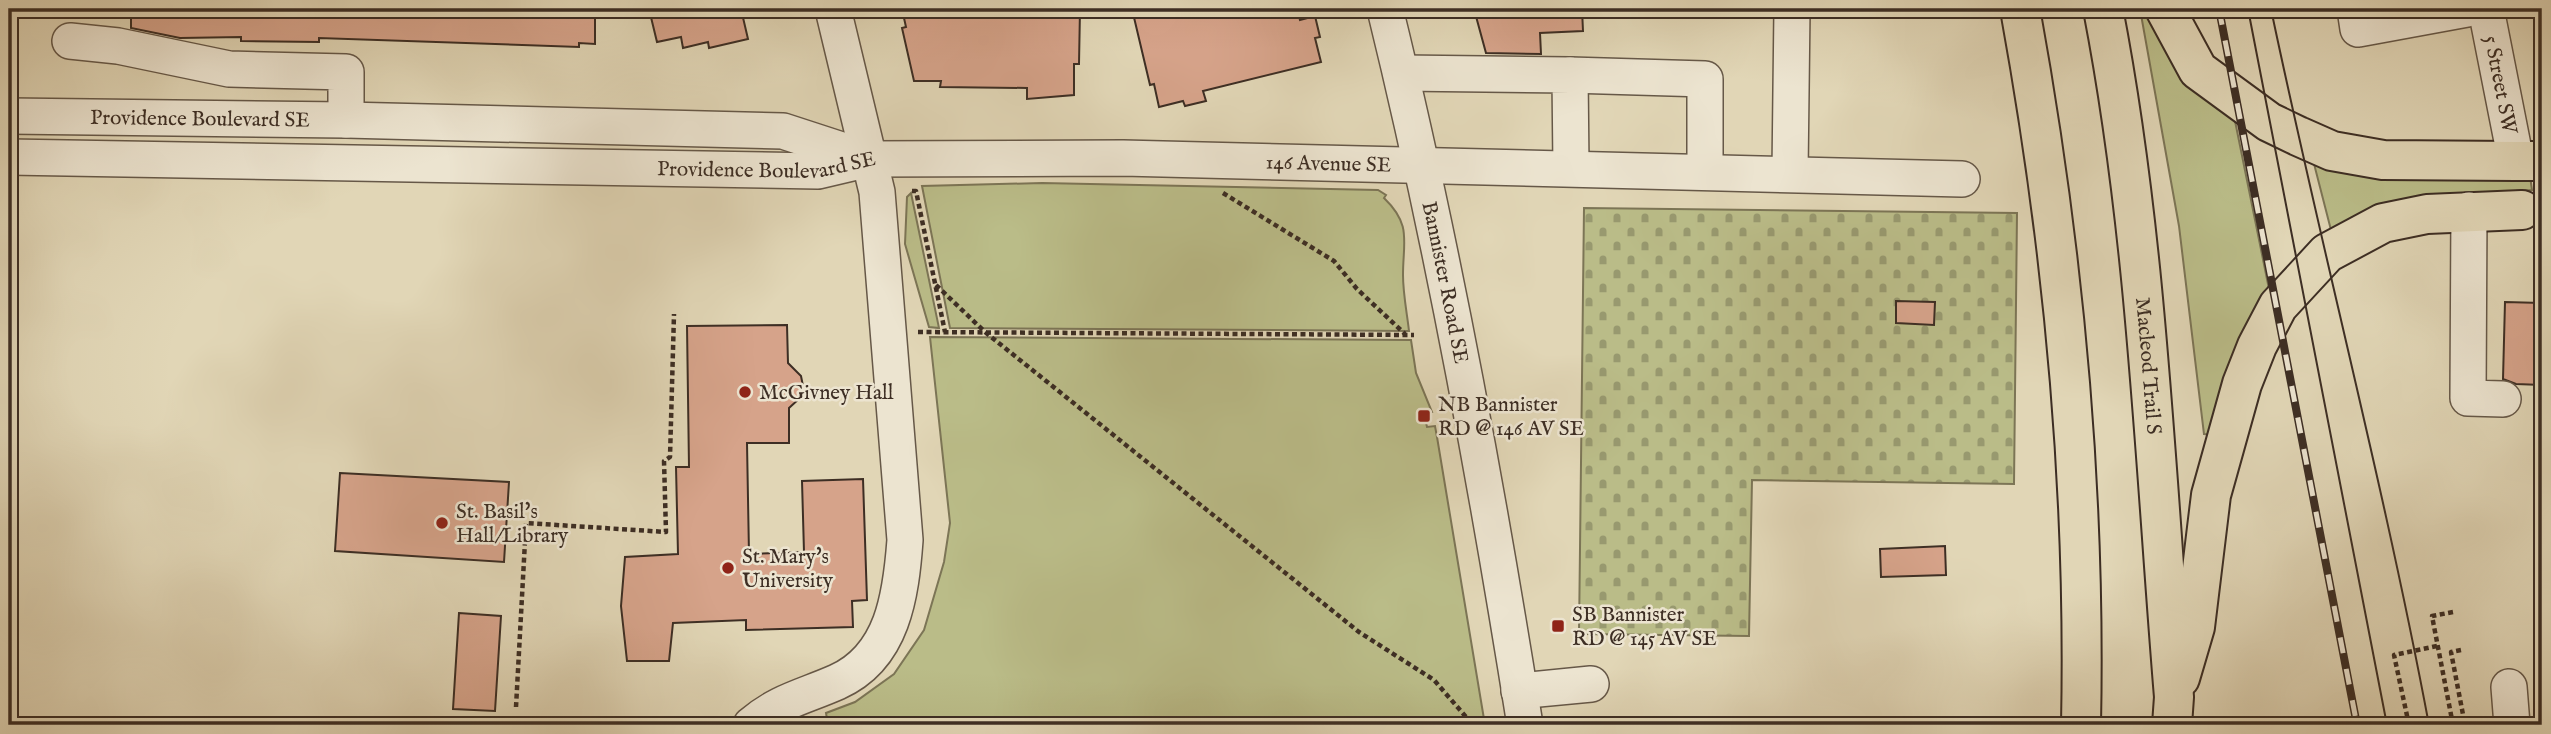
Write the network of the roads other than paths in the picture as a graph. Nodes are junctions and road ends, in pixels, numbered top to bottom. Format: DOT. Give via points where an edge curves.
graph roads {
  1 [pos="833,9"];
  2 [pos="1385,9"];
  3 [pos="1792,9"];
  4 [pos="2020,9"];
  5 [pos="2104,9"];
  6 [pos="2165,9"];
  7 [pos="2355,9"];
  8 [pos="2467,9"];
  9 [pos="2486,9"];
  10 [pos="70,41"];
  11 [pos="1401,73"];
  12 [pos="1570,75"];
  13 [pos="9,116"];
  14 [pos="346,120"];
  15 [pos="9,157"];
  16 [pos="869,159"];
  17 [pos="2529,161"];
  18 [pos="1423,163"];
  19 [pos="1571,167"];
  20 [pos="1705,170"];
  21 [pos="1790,173"];
  22 [pos="1962,179"];
  23 [pos="2469,209"];
  24 [pos="2532,210"];
  25 [pos="2503,399"];
  26 [pos="1591,684"];
  27 [pos="2509,687"];
  28 [pos="1519,691"];
  29 [pos="2173,711"];
  30 [pos="751,725"];
  31 [pos="1525,725"];
  32 [pos="2081,725"];
  33 [pos="2512,725"];
  1 -- 16 [label="street"];
  2 -- 11 [label="street, Bannister Road SE"];
  3 -- 21 [label="street"];
  4 -- 32 [label="highway" via="2045,150 2068,356 2078,512"];
  5 -- 29 [label="highway, Macleod Trail S" via="2139,260"];
  6 -- 17 [label="highway" via="2198,70 2269,122 2332,151 2383,160"];
  7 -- 8 [label="street" via="2358,29"];
  9 -- 17 [label="street, 5 Street SW"];
  10 -- 14 [label="street" via="229,69 346,72"];
  11 -- 12 [label="street"];
  11 -- 18 [label="street, Bannister Road SE"];
  12 -- 19 [label="street"];
  12 -- 20 [label="street" via="1705,79"];
  13 -- 14 [label="street, Providence Boulevard SE"];
  14 -- 16 [label="street, Providence Boulevard SE" via="783,131"];
  15 -- 16 [label="street, Providence Boulevard SE" via="818,171"];
  16 -- 18 [label="street, 146 Avenue SE"];
  16 -- 30 [label="street" via="877,192 905,540 902,575 892,617 874,657 859,670 772,707"];
  18 -- 19 [label="street, 146 Avenue SE"];
  18 -- 28 [label="street, Bannister Road SE" via="1498,555"];
  19 -- 20 [label="street, 146 Avenue SE"];
  20 -- 21 [label="street, 146 Avenue SE"];
  21 -- 22 [label="street, 146 Avenue SE"];
  23 -- 24 [label="highway"];
  23 -- 25 [label="street" via="2468,398"];
  23 -- 29 [label="highway" via="2383,223 2347,240 2326,253 2278,306 2242,384 2211,495 2195,626"];
  26 -- 28 [label="street"];
  27 -- 33 [label="street"];
  28 -- 31 [label="street, Bannister Road SE"];
}
